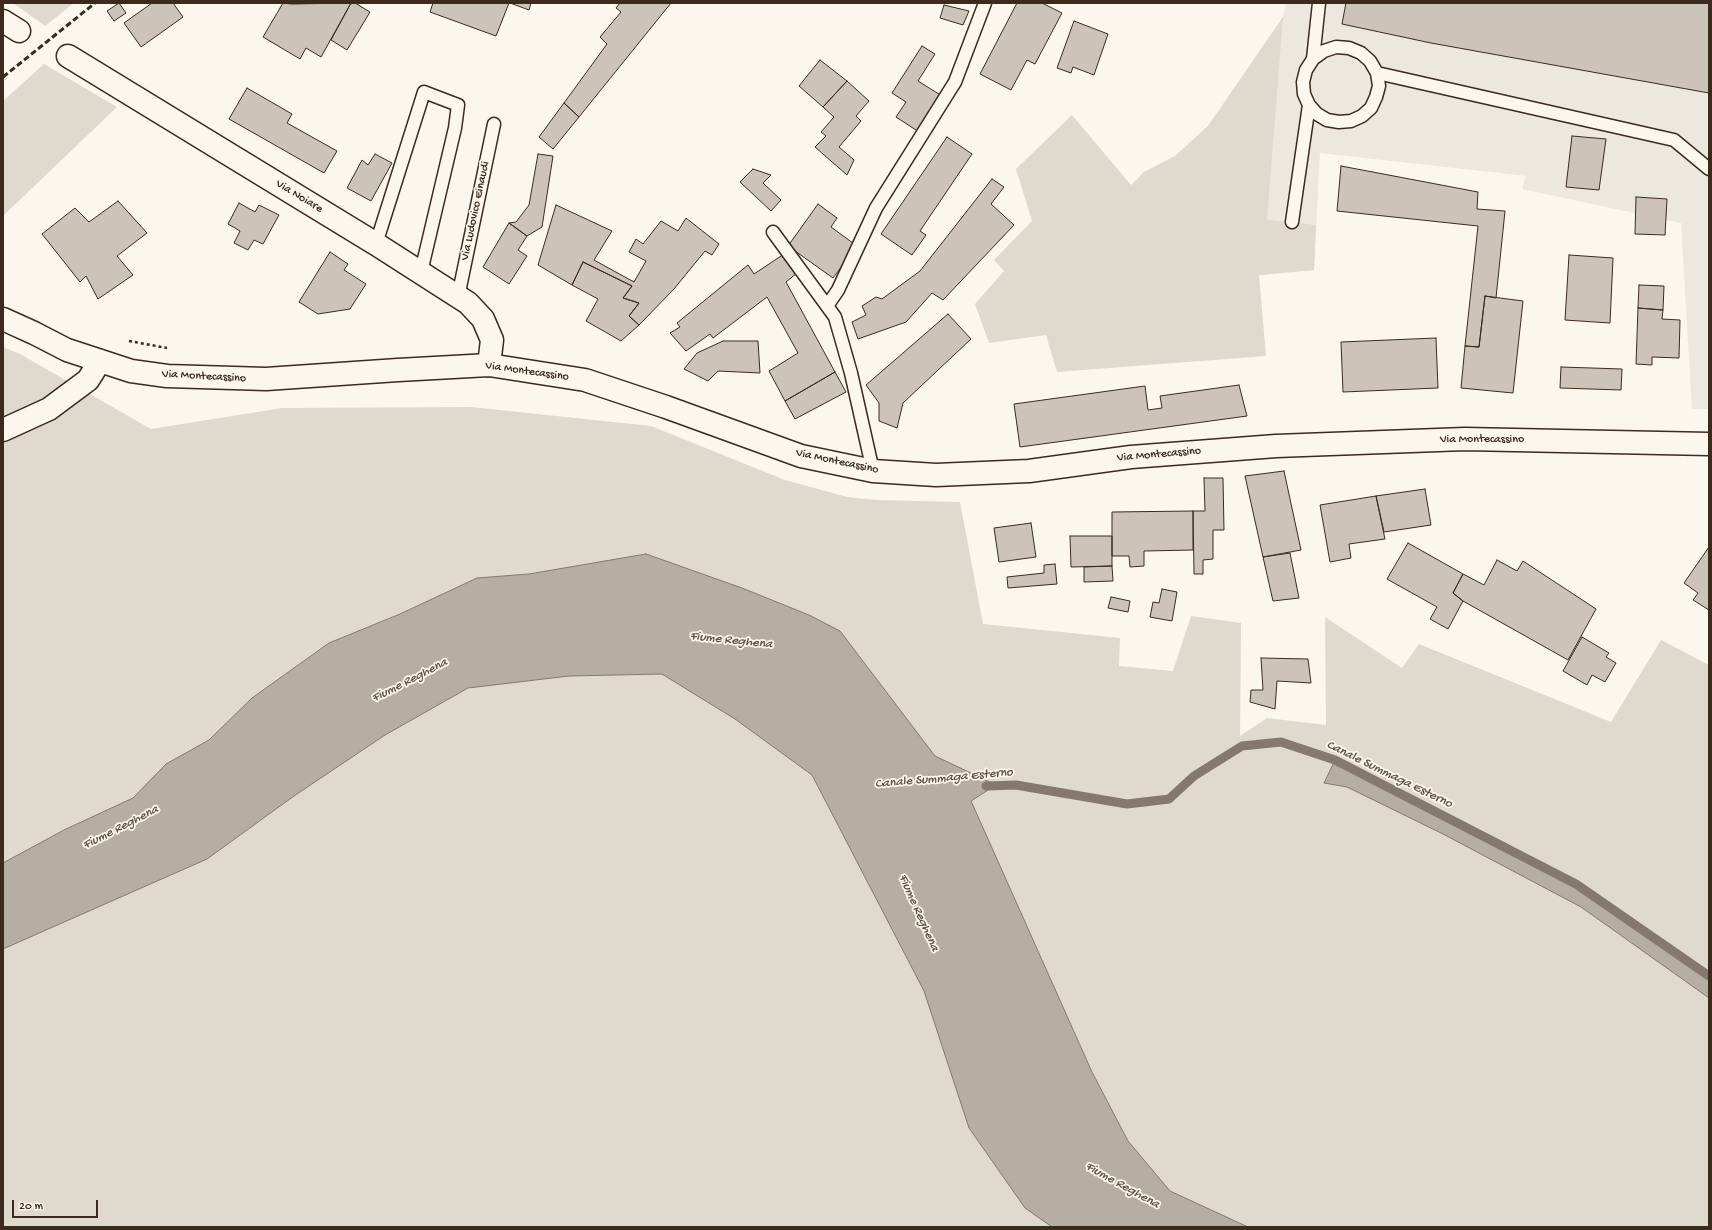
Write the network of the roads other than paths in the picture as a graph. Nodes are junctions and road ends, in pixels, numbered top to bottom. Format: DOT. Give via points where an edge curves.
graph roads {
  1 [pos="985,3"];
  2 [pos="1320,3"];
  3 [pos="68,56"];
  4 [pos="1313,59"];
  5 [pos="1377,72"];
  6 [pos="1309,105"];
  7 [pos="494,124"];
  8 [pos="1709,169"];
  9 [pos="1292,222"];
  10 [pos="773,232"];
  11 [pos="376,244"];
  12 [pos="420,272"];
  13 [pos="458,297"];
  14 [pos="827,306"];
  15 [pos="3,319"];
  16 [pos="100,361"];
  17 [pos="489,365"];
  18 [pos="3,430"];
  19 [pos="1709,444"];
  20 [pos="873,471"];
  1 -- 14 [label="lane" via="954,82 876,208 838,290"];
  2 -- 4 [label="lane"];
  3 -- 11 [label="street, Via Noiare"];
  4 -- 5 [label="lane" via="1324,51 1336,47 1349,48 1361,52"];
  4 -- 6 [label="lane" via="1306,70 1303,82 1304,94"];
  5 -- 6 [label="lane" via="1379,86 1376,97 1371,108 1362,116 1351,121 1327,120"];
  5 -- 8 [label="lane" via="1674,140"];
  6 -- 9 [label="lane"];
  7 -- 13 [label="lane, Via Ludovico Einaudi"];
  10 -- 14 [label="lane"];
  11 -- 12 [label="street, Via Noiare"];
  11 -- 12 [label="lane" via="424,92 458,105"];
  12 -- 13 [label="street, Via Noiare"];
  13 -- 17 [label="street, Via Noiare" via="468,303 483,319 492,340"];
  14 -- 20 [label="lane" via="835,317 851,373"];
  15 -- 16 [label="street" via="67,350"];
  16 -- 17 [label="street, Via Montecassino" via="131,371 167,376 266,379"];
  16 -- 18 [label="street" via="88,380 49,409"];
  17 -- 20 [label="street, Via Montecassino" via="585,380 801,456"];
  19 -- 20 [label="street, Via Montecassino" via="1465,438 1269,446 1132,457 1029,470 936,475"];
}
